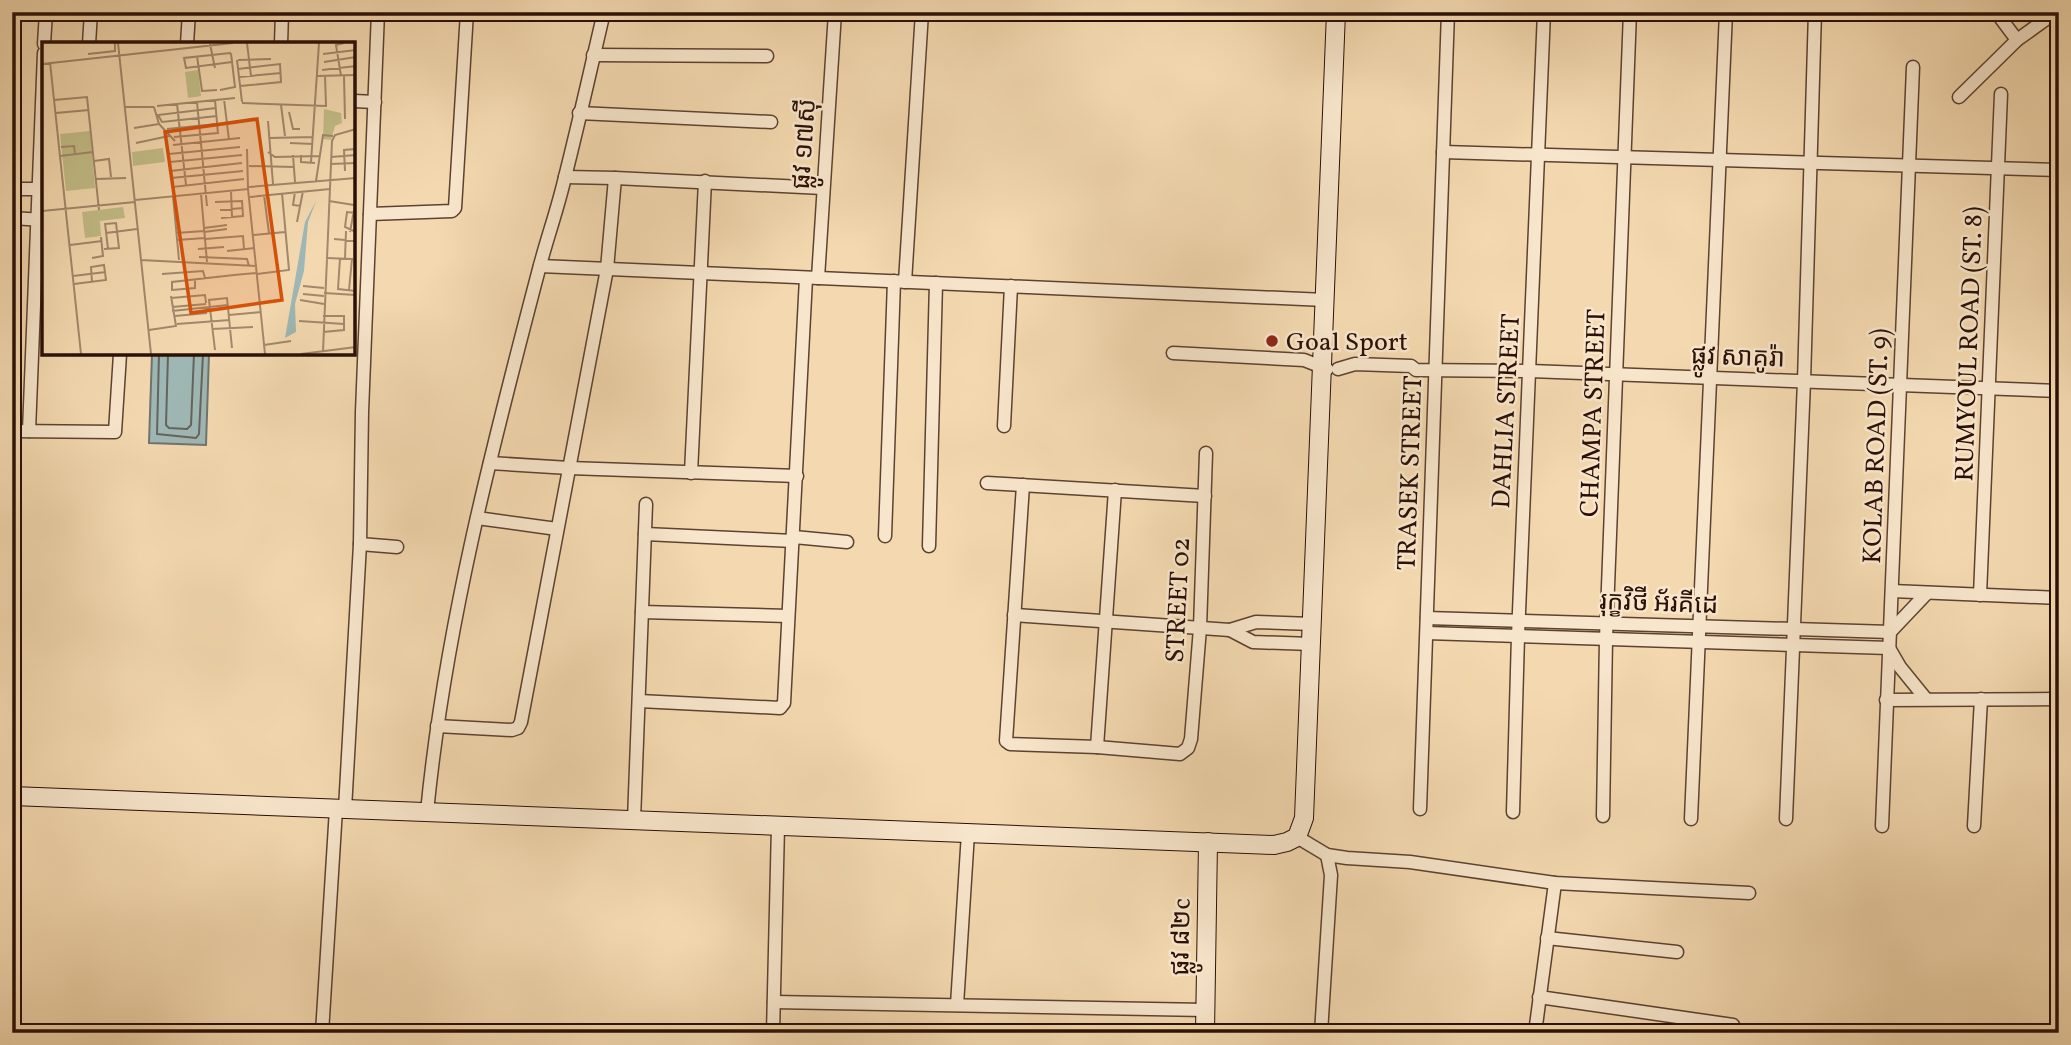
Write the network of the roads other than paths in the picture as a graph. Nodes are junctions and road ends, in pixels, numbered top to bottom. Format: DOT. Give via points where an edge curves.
graph roads {
  1 [pos="46,12"];
  2 [pos="91,12"];
  3 [pos="189,12"];
  4 [pos="282,12"];
  5 [pos="378,12"];
  6 [pos="467,12"];
  7 [pos="604,12"];
  8 [pos="835,12"];
  9 [pos="922,12"];
  10 [pos="1336,12"];
  11 [pos="1448,12"];
  12 [pos="1544,12"];
  13 [pos="1630,12"];
  14 [pos="1726,12"];
  15 [pos="1815,12"];
  16 [pos="1996,12"];
  17 [pos="2056,12"];
  18 [pos="2017,40"];
  19 [pos="44,42"];
  20 [pos="89,42"];
  21 [pos="187,42"];
  22 [pos="281,42"];
  23 [pos="593,55"];
  24 [pos="767,56"];
  25 [pos="1913,67"];
  26 [pos="2001,94"];
  27 [pos="1959,97"];
  28 [pos="355,101"];
  29 [pos="375,102"];
  30 [pos="579,113"];
  31 [pos="42,121"];
  32 [pos="771,122"];
  33 [pos="1443,152"];
  34 [pos="1539,155"];
  35 [pos="1624,158"];
  36 [pos="1721,160"];
  37 [pos="1810,163"];
  38 [pos="1909,166"];
  39 [pos="1998,169"];
  40 [pos="2059,170"];
  41 [pos="565,177"];
  42 [pos="615,177"];
  43 [pos="705,181"];
  44 [pos="823,188"];
  45 [pos="12,189"];
  46 [pos="40,189"];
  47 [pos="370,214"];
  48 [pos="12,218"];
  49 [pos="40,219"];
  50 [pos="540,266"];
  51 [pos="607,269"];
  52 [pos="699,273"];
  53 [pos="812,278"];
  54 [pos="900,282"];
  55 [pos="936,283"];
  56 [pos="1011,286"];
  57 [pos="1325,300"];
  58 [pos="38,322"];
  59 [pos="1173,353"];
  60 [pos="120,355"];
  61 [pos="1330,369"];
  62 [pos="1416,370"];
  63 [pos="1436,370"];
  64 [pos="1530,371"];
  65 [pos="1616,374"];
  66 [pos="1710,377"];
  67 [pos="1804,381"];
  68 [pos="1900,385"];
  69 [pos="1989,388"];
  70 [pos="2059,391"];
  71 [pos="1004,426"];
  72 [pos="12,431"];
  73 [pos="29,431"];
  74 [pos="1206,453"];
  75 [pos="490,463"];
  76 [pos="569,468"];
  77 [pos="691,473"];
  78 [pos="797,476"];
  79 [pos="987,482"];
  80 [pos="1023,485"];
  81 [pos="1115,491"];
  82 [pos="1205,496"];
  83 [pos="646,504"];
  84 [pos="477,518"];
  85 [pos="557,528"];
  86 [pos="645,534"];
  87 [pos="885,536"];
  88 [pos="793,539"];
  89 [pos="847,542"];
  90 [pos="360,544"];
  91 [pos="397,547"];
  92 [pos="929,547"];
  93 [pos="1892,591"];
  94 [pos="1927,593"];
  95 [pos="1980,595"];
  96 [pos="2059,598"];
  97 [pos="642,612"];
  98 [pos="1014,615"];
  99 [pos="788,616"];
  100 [pos="1427,618"];
  101 [pos="1106,620"];
  102 [pos="1519,621"];
  103 [pos="1312,624"];
  104 [pos="1607,624"];
  105 [pos="1699,626"];
  106 [pos="1200,628"];
  107 [pos="1793,629"];
  108 [pos="1230,631"];
  109 [pos="1890,632"];
  110 [pos="1427,633"];
  111 [pos="1518,636"];
  112 [pos="1606,639"];
  113 [pos="1698,642"];
  114 [pos="1311,644"];
  115 [pos="1793,645"];
  116 [pos="1889,648"];
  117 [pos="1886,699"];
  118 [pos="1926,699"];
  119 [pos="1981,699"];
  120 [pos="2059,699"];
  121 [pos="639,701"];
  122 [pos="437,726"];
  123 [pos="1097,747"];
  124 [pos="12,796"];
  125 [pos="341,809"];
  126 [pos="1420,809"];
  127 [pos="428,812"];
  128 [pos="1513,812"];
  129 [pos="1603,816"];
  130 [pos="1691,819"];
  131 [pos="1786,819"];
  132 [pos="634,820"];
  133 [pos="778,826"];
  134 [pos="1882,826"];
  135 [pos="1974,826"];
  136 [pos="968,833"];
  137 [pos="1297,837"];
  138 [pos="1208,842"];
  139 [pos="1327,855"];
  140 [pos="1555,883"];
  141 [pos="1749,893"];
  142 [pos="1547,938"];
  143 [pos="1677,952"];
  144 [pos="1539,997"];
  145 [pos="774,1002"];
  146 [pos="957,1005"];
  147 [pos="1205,1010"];
  148 [pos="1733,1025"];
  149 [pos="323,1033"];
  150 [pos="773,1033"];
  151 [pos="1205,1033"];
  152 [pos="1321,1033"];
  153 [pos="1535,1033"];
  1 -- 19 [label="street"];
  2 -- 20 [label="street"];
  3 -- 21 [label="street"];
  4 -- 22 [label="street"];
  5 -- 29 [label="street"];
  6 -- 47 [label="street" via="455,208"];
  7 -- 23 [label="street"];
  8 -- 44 [label="street, ផ្លូវ ១៧ស៊ី"];
  9 -- 54 [label="street"];
  10 -- 57 [label="street"];
  11 -- 33 [label="street, TRASEK STREET"];
  12 -- 34 [label="street, DAHLIA STREET"];
  13 -- 35 [label="street, CHAMPA STREET"];
  14 -- 36 [label="street"];
  15 -- 37 [label="street"];
  16 -- 18 [label="street"];
  17 -- 18 [label="street"];
  18 -- 27 [label="street"];
  23 -- 24 [label="street"];
  23 -- 30 [label="street"];
  25 -- 38 [label="street, KOLAB ROAD (ST. 9)"];
  26 -- 39 [label="street, RUMYOUL ROAD (ST. 8)"];
  28 -- 29 [label="street"];
  29 -- 47 [label="street"];
  30 -- 32 [label="street"];
  30 -- 41 [label="street"];
  31 -- 46 [label="street"];
  33 -- 34 [label="street"];
  33 -- 63 [label="street, TRASEK STREET"];
  34 -- 35 [label="street"];
  34 -- 64 [label="street, DAHLIA STREET"];
  35 -- 36 [label="street"];
  35 -- 65 [label="street, CHAMPA STREET"];
  36 -- 37 [label="street"];
  36 -- 66 [label="street"];
  37 -- 38 [label="street"];
  37 -- 67 [label="street"];
  38 -- 39 [label="street"];
  38 -- 68 [label="street, KOLAB ROAD (ST. 9)"];
  39 -- 40 [label="street"];
  39 -- 69 [label="street, RUMYOUL ROAD (ST. 8)"];
  41 -- 42 [label="street"];
  41 -- 50 [label="street"];
  42 -- 43 [label="street"];
  42 -- 51 [label="street"];
  43 -- 44 [label="street"];
  43 -- 52 [label="street"];
  44 -- 53 [label="street, ផ្លូវ ១៧ស៊ី"];
  45 -- 46 [label="street"];
  46 -- 49 [label="street"];
  47 -- 90 [label="street"];
  48 -- 49 [label="street"];
  49 -- 58 [label="street"];
  50 -- 51 [label="street"];
  50 -- 75 [label="street"];
  51 -- 52 [label="street"];
  51 -- 76 [label="street"];
  52 -- 53 [label="street"];
  52 -- 77 [label="street"];
  53 -- 54 [label="street"];
  53 -- 78 [label="street, ផ្លូវ ១៧ស៊ី"];
  54 -- 55 [label="street"];
  54 -- 87 [label="street"];
  55 -- 56 [label="street"];
  55 -- 92 [label="street"];
  56 -- 57 [label="street"];
  56 -- 71 [label="street"];
  57 -- 61 [label="street"];
  58 -- 73 [label="street"];
  59 -- 61 [label="street, ផ្លូវ សាគូរ៉ា" via="1304,360"];
  60 -- 73 [label="street" via="115,432"];
  61 -- 62 [label="street, ផ្លូវ សាគូរ៉ា" via="1411,374"];
  61 -- 62 [label="street, ផ្លូវ សាគូរ៉ា" via="1354,364"];
  61 -- 103 [label="street"];
  62 -- 63 [label="street, ផ្លូវ សាគូរ៉ា"];
  63 -- 64 [label="street, ផ្លូវ សាគូរ៉ា"];
  63 -- 100 [label="street, TRASEK STREET"];
  64 -- 65 [label="street, ផ្លូវ សាគូរ៉ា"];
  64 -- 102 [label="street, DAHLIA STREET"];
  65 -- 66 [label="street, ផ្លូវ សាគូរ៉ា"];
  65 -- 104 [label="street, CHAMPA STREET"];
  66 -- 67 [label="street, ផ្លូវ សាគូរ៉ា"];
  66 -- 105 [label="street"];
  67 -- 68 [label="street, ផ្លូវ សាគូរ៉ា"];
  67 -- 107 [label="street"];
  68 -- 69 [label="street, ផ្លូវ សាគូរ៉ា"];
  68 -- 93 [label="street, KOLAB ROAD (ST. 9)"];
  69 -- 70 [label="street, ផ្លូវ សាគូរ៉ា"];
  69 -- 95 [label="street, RUMYOUL ROAD (ST. 8)"];
  72 -- 73 [label="street"];
  74 -- 82 [label="street, STREET 02"];
  75 -- 76 [label="street"];
  75 -- 84 [label="street"];
  76 -- 77 [label="street"];
  76 -- 85 [label="street"];
  77 -- 78 [label="street"];
  78 -- 88 [label="street, ផ្លូវ ១៧ស៊ី"];
  79 -- 80 [label="street"];
  80 -- 81 [label="street"];
  80 -- 98 [label="street"];
  81 -- 82 [label="street"];
  81 -- 101 [label="street"];
  82 -- 106 [label="street, STREET 02"];
  83 -- 86 [label="street"];
  84 -- 85 [label="street"];
  84 -- 122 [label="street"];
  85 -- 122 [label="street" via="518,728"];
  86 -- 88 [label="street"];
  86 -- 97 [label="street"];
  88 -- 89 [label="street"];
  88 -- 99 [label="street, ផ្លូវ ១៧ស៊ី"];
  90 -- 91 [label="street"];
  90 -- 125 [label="street"];
  93 -- 94 [label="street"];
  93 -- 109 [label="street, KOLAB ROAD (ST. 9)"];
  94 -- 95 [label="street"];
  94 -- 109 [label="street"];
  95 -- 96 [label="street"];
  97 -- 99 [label="street"];
  97 -- 121 [label="street"];
  98 -- 101 [label="street"];
  98 -- 123 [label="street" via="1006,741"];
  99 -- 121 [label="street, ផ្លូវ ១៧ស៊ី" via="784,703 780,708"];
  100 -- 102 [label="street, រុក្ខវិថី អ័រគីដេ"];
  100 -- 110 [label="street, TRASEK STREET"];
  101 -- 106 [label="street"];
  101 -- 123 [label="street"];
  102 -- 104 [label="street, រុក្ខវិថី អ័រគីដេ"];
  102 -- 111 [label="street, DAHLIA STREET"];
  103 -- 108 [label="street" via="1256,622"];
  103 -- 114 [label="street"];
  104 -- 105 [label="street, រុក្ខវិថី អ័រគីដេ"];
  104 -- 112 [label="street, CHAMPA STREET"];
  105 -- 107 [label="street, រុក្ខវិថី អ័រគីដេ"];
  105 -- 113 [label="street"];
  106 -- 108 [label="street"];
  106 -- 123 [label="street, STREET 02" via="1188,748 1180,754"];
  107 -- 109 [label="street, រុក្ខវិថី អ័រគីដេ"];
  107 -- 115 [label="street"];
  108 -- 114 [label="street" via="1253,642"];
  109 -- 116 [label="street, KOLAB ROAD (ST. 9)"];
  110 -- 111 [label="street, រុក្ខវិថី អ័រគីដេ"];
  110 -- 126 [label="street, TRASEK STREET"];
  111 -- 112 [label="street, រុក្ខវិថី អ័រគីដេ"];
  111 -- 128 [label="street, DAHLIA STREET"];
  112 -- 113 [label="street, រុក្ខវិថី អ័រគីដេ"];
  112 -- 129 [label="street, CHAMPA STREET"];
  113 -- 115 [label="street, រុក្ខវិថី អ័រគីដេ"];
  113 -- 130 [label="street"];
  114 -- 137 [label="street" via="1304,818"];
  115 -- 116 [label="street, រុក្ខវិថី អ័រគីដេ"];
  115 -- 131 [label="street"];
  116 -- 117 [label="street, KOLAB ROAD (ST. 9)"];
  116 -- 118 [label="street"];
  117 -- 118 [label="street"];
  117 -- 134 [label="street, KOLAB ROAD (ST. 9)"];
  118 -- 119 [label="street"];
  119 -- 120 [label="street"];
  119 -- 135 [label="street"];
  121 -- 132 [label="street"];
  122 -- 127 [label="street"];
  124 -- 125 [label="street"];
  125 -- 127 [label="street"];
  125 -- 149 [label="street"];
  127 -- 132 [label="street"];
  132 -- 133 [label="street"];
  133 -- 136 [label="street"];
  133 -- 145 [label="street"];
  136 -- 138 [label="street"];
  136 -- 146 [label="street"];
  137 -- 138 [label="street" via="1274,845"];
  137 -- 139 [label="street"];
  138 -- 147 [label="street, ផ្លូវ ៨២c"];
  139 -- 140 [label="street"];
  139 -- 152 [label="street" via="1331,875"];
  140 -- 141 [label="street"];
  140 -- 142 [label="street"];
  142 -- 143 [label="street"];
  142 -- 144 [label="street"];
  144 -- 148 [label="street"];
  144 -- 153 [label="street"];
  145 -- 146 [label="street"];
  145 -- 150 [label="street"];
  146 -- 147 [label="street"];
  147 -- 151 [label="street, ផ្លូវ ៨២c"];
}
